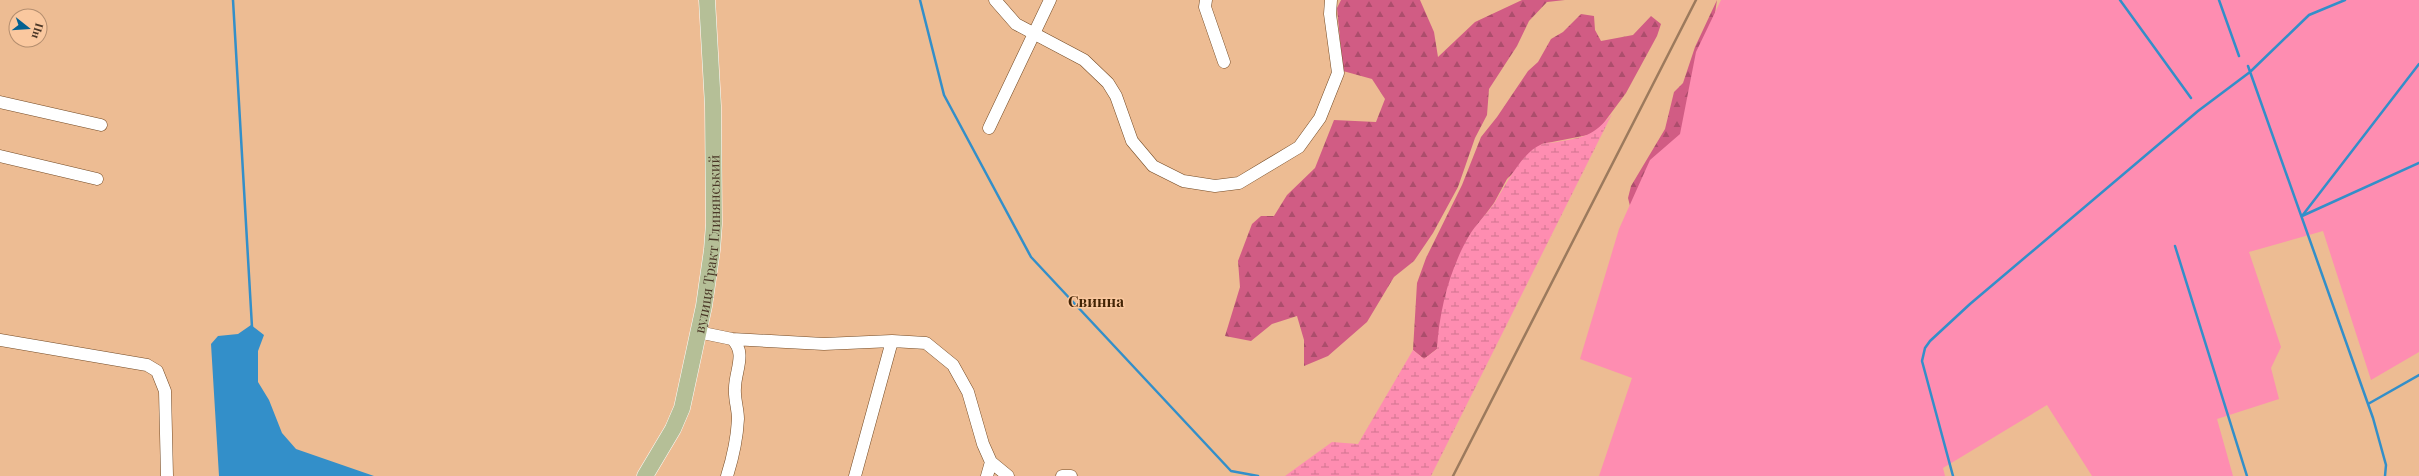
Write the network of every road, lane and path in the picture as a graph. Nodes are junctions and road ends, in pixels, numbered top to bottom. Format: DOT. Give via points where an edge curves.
graph roads {
  1 [pos="707,0"];
  2 [pos="995,0"];
  3 [pos="1050,0"];
  4 [pos="1206,0"];
  5 [pos="1331,0"];
  6 [pos="1034,34"];
  7 [pos="1224,62"];
  8 [pos="0,102"];
  9 [pos="101,125"];
  10 [pos="989,128"];
  11 [pos="0,156"];
  12 [pos="97,179"];
  13 [pos="698,332"];
  14 [pos="732,339"];
  15 [pos="0,340"];
  16 [pos="892,341"];
  17 [pos="990,462"];
  18 [pos="167,476"];
  19 [pos="645,476"];
  20 [pos="727,476"];
  21 [pos="855,476"];
  22 [pos="987,476"];
  23 [pos="1008,476"];
  24 [pos="1062,476"];
  25 [pos="1071,476"];
  1 -- 13 [label="main road, вулиця Тракт Глинянський" via="713,106 714,224"];
  2 -- 6 [label="street" via="1016,24"];
  3 -- 6 [label="street"];
  4 -- 7 [label="street" via="1205,7"];
  5 -- 6 [label="street" via="1330,14 1338,73 1320,118 1298,147 1239,183 1221,185 1183,182 1153,166 1132,141 1116,96 1108,83 1084,60"];
  6 -- 10 [label="street"];
  8 -- 9 [label="street"];
  11 -- 12 [label="street"];
  13 -- 14 [label="street"];
  13 -- 19 [label="main road, вулиця Тракт Глинянський" via="682,408 673,429"];
  14 -- 16 [label="street" via="824,344"];
  14 -- 20 [label="street" via="737,343 740,354 734,388 738,418 734,452"];
  15 -- 18 [label="street" via="147,365 157,371 165,391"];
  16 -- 17 [label="street" via="926,343 953,365 968,392 982,444"];
  16 -- 21 [label="street"];
  17 -- 22 [label="street"];
  17 -- 23 [label="street"];
  24 -- 25 [label="street"];
}
